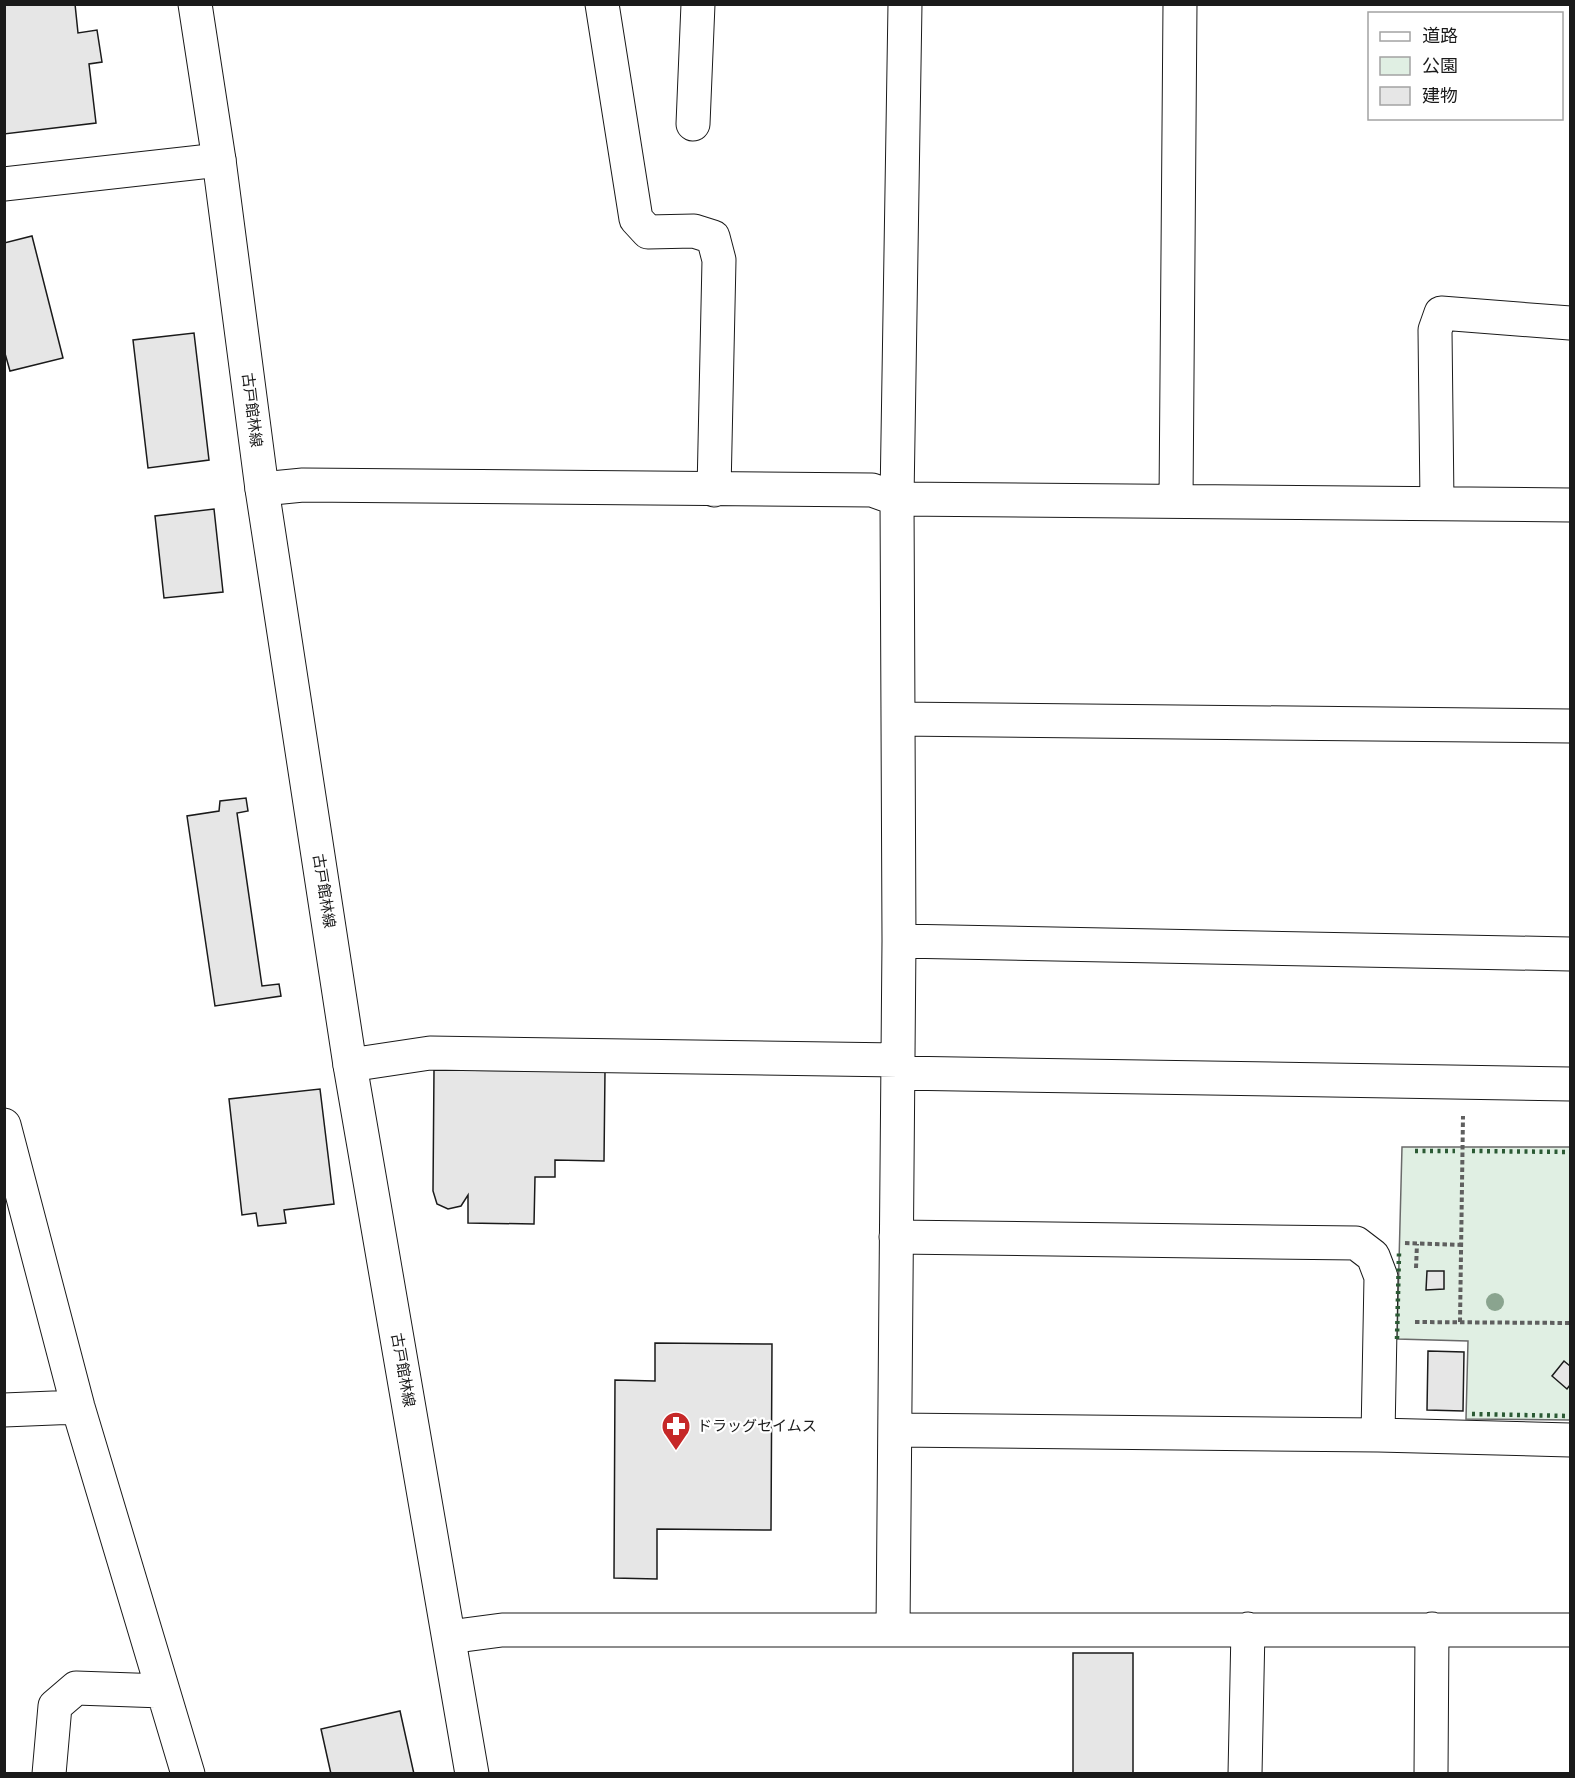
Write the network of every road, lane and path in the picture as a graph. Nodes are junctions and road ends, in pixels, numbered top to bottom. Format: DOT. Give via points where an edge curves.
graph roads {
  1 [pos="195,4"];
  2 [pos="602,4"];
  3 [pos="698,4"];
  4 [pos="905,4"];
  5 [pos="1180,4"];
  6 [pos="693,124"];
  7 [pos="219,160"];
  8 [pos="4,184"];
  9 [pos="1570,323"];
  10 [pos="262,489"];
  11 [pos="714,490"];
  12 [pos="897,499"];
  13 [pos="1176,501"];
  14 [pos="1437,503"];
  15 [pos="1570,505"];
  16 [pos="898,719"];
  17 [pos="1570,726"];
  18 [pos="899,941"];
  19 [pos="1570,954"];
  20 [pos="351,1065"];
  21 [pos="898,1067"];
  22 [pos="1570,1084"];
  23 [pos="1463,1114"];
  24 [pos="4,1125"];
  25 [pos="896,1237"];
  26 [pos="1417,1244"];
  27 [pos="1462,1245"];
  28 [pos="1373,1256"];
  29 [pos="1416,1278"];
  30 [pos="1415,1311"];
  31 [pos="1460,1322"];
  32 [pos="1570,1323"];
  33 [pos="78,1407"];
  34 [pos="4,1410"];
  35 [pos="896,1430"];
  36 [pos="1378,1435"];
  37 [pos="1570,1440"];
  38 [pos="893,1629"];
  39 [pos="1248,1629"];
  40 [pos="1432,1629"];
  41 [pos="1570,1630"];
  42 [pos="449,1637"];
  43 [pos="163,1692"];
  44 [pos="49,1773"];
  45 [pos="188,1773"];
  46 [pos="472,1773"];
  47 [pos="1245,1773"];
  48 [pos="1431,1773"];
  1 -- 7 [label="street, 古戸館林線"];
  2 -- 11 [label="street" via="636,219 648,232 694,231 713,237 719,260"];
  3 -- 6 [label="street"];
  4 -- 12 [label="street"];
  5 -- 13 [label="street"];
  7 -- 8 [label="street"];
  7 -- 10 [label="street, 古戸館林線"];
  9 -- 14 [label="street" via="1441,313 1435,330"];
  10 -- 11 [label="street" via="303,485"];
  10 -- 20 [label="street, 古戸館林線"];
  11 -- 12 [label="street" via="872,490"];
  12 -- 13 [label="street"];
  12 -- 16 [label="street"];
  13 -- 14 [label="street"];
  14 -- 15 [label="street"];
  16 -- 17 [label="street"];
  16 -- 18 [label="street"];
  18 -- 19 [label="street"];
  18 -- 21 [label="street"];
  20 -- 21 [label="street" via="430,1053"];
  20 -- 42 [label="street, 古戸館林線"];
  21 -- 22 [label="street"];
  21 -- 25 [label="street"];
  23 -- 27 [label="path"];
  24 -- 33 [label="street"];
  25 -- 28 [label="street" via="1356,1243"];
  25 -- 35 [label="street"];
  26 -- 27 [label="path"];
  26 -- 28 [label="path" via="1385,1244"];
  26 -- 29 [label="path"];
  27 -- 31 [label="path"];
  28 -- 36 [label="street" via="1381,1277"];
  30 -- 31 [label="path" via="1415,1322"];
  31 -- 32 [label="path"];
  33 -- 34 [label="street"];
  33 -- 43 [label="street"];
  35 -- 36 [label="street"];
  35 -- 38 [label="street"];
  36 -- 37 [label="street"];
  38 -- 39 [label="street"];
  38 -- 42 [label="street" via="502,1630"];
  39 -- 40 [label="street"];
  39 -- 47 [label="street"];
  40 -- 41 [label="street"];
  40 -- 48 [label="street"];
  42 -- 46 [label="street, 古戸館林線"];
  43 -- 44 [label="street" via="76,1688 55,1706"];
  43 -- 45 [label="street"];
}
